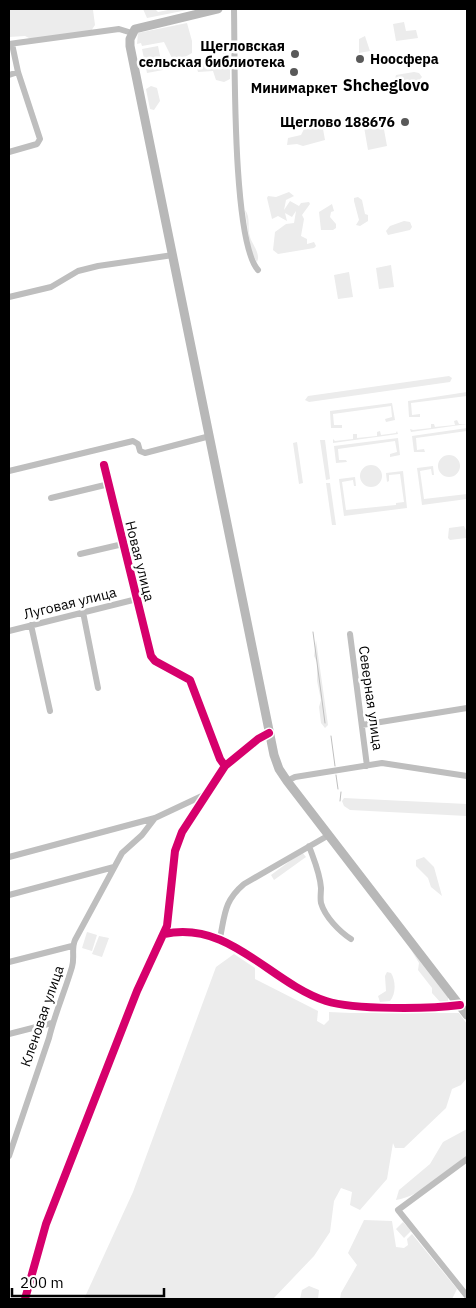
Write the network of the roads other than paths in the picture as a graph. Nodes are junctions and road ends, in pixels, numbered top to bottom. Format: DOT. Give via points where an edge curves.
graph roads {
  1 [pos="218,9"];
  2 [pos="234,9"];
  3 [pos="132,33"];
  4 [pos="10,44"];
  5 [pos="18,72"];
  6 [pos="9,75"];
  7 [pos="9,152"];
  8 [pos="173,255"];
  9 [pos="258,270"];
  10 [pos="9,298"];
  11 [pos="210,436"];
  12 [pos="104,465"];
  13 [pos="9,471"];
  14 [pos="109,484"];
  15 [pos="51,498"];
  16 [pos="123,544"];
  17 [pos="80,554"];
  18 [pos="136,599"];
  19 [pos="83,612"];
  20 [pos="31,625"];
  21 [pos="9,631"];
  22 [pos="350,634"];
  23 [pos="98,688"];
  24 [pos="467,708"];
  25 [pos="50,711"];
  26 [pos="362,724"];
  27 [pos="269,732"];
  28 [pos="225,766"];
  29 [pos="367,766"];
  30 [pos="467,776"];
  31 [pos="287,781"];
  32 [pos="205,794"];
  33 [pos="155,818"];
  34 [pos="329,835"];
  35 [pos="309,846"];
  36 [pos="9,856"];
  37 [pos="114,868"];
  38 [pos="9,895"];
  39 [pos="164,934"];
  40 [pos="220,938"];
  41 [pos="351,939"];
  42 [pos="72,946"];
  43 [pos="9,962"];
  44 [pos="460,1005"];
  45 [pos="467,1015"];
  46 [pos="52,1023"];
  47 [pos="9,1034"];
  48 [pos="9,1156"];
  49 [pos="467,1160"];
  50 [pos="467,1296"];
  51 [pos="25,1299"];
  52 [pos="465,1299"];
  1 -- 3 [label="main road" via="141,27"];
  2 -- 9 [label="street" via="242,218 248,253"];
  3 -- 4 [label="street" via="119,29"];
  3 -- 8 [label="main road" via="131,51"];
  4 -- 5 [label="street"];
  5 -- 6 [label="street"];
  5 -- 7 [label="street" via="40,138 37,144"];
  8 -- 10 [label="street" via="78,271 51,286"];
  8 -- 11 [label="main road"];
  11 -- 13 [label="street" via="146,454 133,441"];
  11 -- 27 [label="main road"];
  12 -- 14 [label="street, Новая улица"];
  14 -- 15 [label="street"];
  14 -- 16 [label="street, Новая улица"];
  16 -- 17 [label="street"];
  16 -- 18 [label="street, Новая улица"];
  18 -- 19 [label="street, Луговая улица"];
  18 -- 28 [label="street, Новая улица" via="151,656 190,680"];
  19 -- 20 [label="street, Луговая улица"];
  19 -- 23 [label="street"];
  20 -- 21 [label="street, Луговая улица"];
  20 -- 25 [label="street"];
  22 -- 26 [label="street, Северная улица"];
  24 -- 26 [label="street"];
  26 -- 29 [label="street, Северная улица"];
  27 -- 28 [label="street"];
  27 -- 31 [label="main road" via="279,769"];
  28 -- 32 [label="street"];
  29 -- 30 [label="street" via="382,763"];
  29 -- 31 [label="street"];
  31 -- 34 [label="main road"];
  32 -- 33 [label="street"];
  32 -- 39 [label="street" via="182,832 175,851"];
  33 -- 36 [label="street"];
  33 -- 37 [label="street, Кленовая улица" via="142,836 126,847"];
  34 -- 35 [label="street"];
  34 -- 44 [label="main road"];
  35 -- 40 [label="street" via="233,893 227,903"];
  35 -- 41 [label="street" via="318,867 320,902 324,911"];
  37 -- 38 [label="street"];
  37 -- 42 [label="street, Кленовая улица"];
  39 -- 40 [label="street"];
  39 -- 51 [label="street" via="134,999 46,1224"];
  40 -- 44 [label="street" via="240,948 274,974 326,1001 351,1005"];
  42 -- 43 [label="street"];
  42 -- 46 [label="street, Кленовая улица" via="73,965"];
  44 -- 45 [label="main road"];
  46 -- 47 [label="street"];
  46 -- 48 [label="street, Кленовая улица"];
  49 -- 50 [label="street" via="398,1210"];
  50 -- 52 [label="street"];
}
